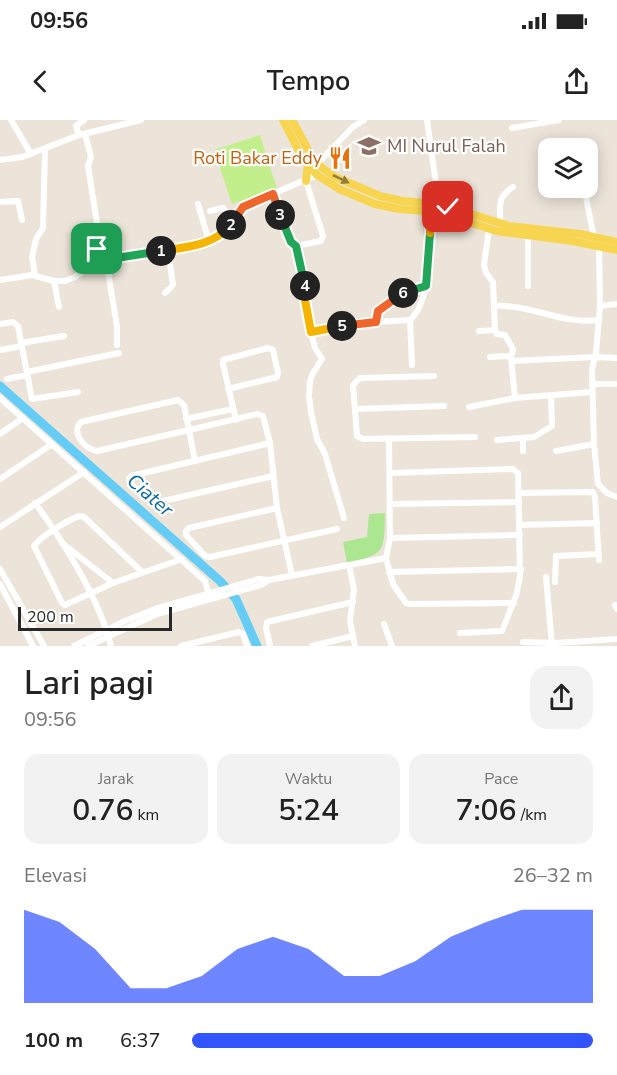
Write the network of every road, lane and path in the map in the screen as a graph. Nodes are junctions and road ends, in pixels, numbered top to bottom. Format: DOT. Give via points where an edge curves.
graph roads {
  1 [pos="11,120"];
  2 [pos="84,120"];
  3 [pos="141,120"];
  4 [pos="283,120"];
  5 [pos="292,120"];
  6 [pos="364,120"];
  7 [pos="427,120"];
  8 [pos="559,120"];
  9 [pos="512,128"];
  10 [pos="84,134"];
  11 [pos="45,149"];
  12 [pos="31,154"];
  13 [pos="0,160"];
  14 [pos="308,164"];
  15 [pos="317,164"];
  16 [pos="317,175"];
  17 [pos="306,181"];
  18 [pos="513,187"];
  19 [pos="273,194"];
  20 [pos="586,198"];
  21 [pos="0,202"];
  22 [pos="198,204"];
  23 [pos="440,204"];
  24 [pos="447,210"];
  25 [pos="210,211"];
  26 [pos="431,211"];
  27 [pos="22,220"];
  28 [pos="234,221"];
  29 [pos="500,224"];
  30 [pos="489,229"];
  31 [pos="528,235"];
  32 [pos="594,237"];
  33 [pos="209,242"];
  34 [pos="617,242"];
  35 [pos="296,246"];
  36 [pos="599,246"];
  37 [pos="168,250"];
  38 [pos="617,250"];
  39 [pos="106,259"];
  40 [pos="97,261"];
  41 [pos="35,275"];
  42 [pos="0,280"];
  43 [pos="54,281"];
  44 [pos="426,286"];
  45 [pos="528,286"];
  46 [pos="165,293"];
  47 [pos="617,304"];
  48 [pos="495,306"];
  49 [pos="600,306"];
  50 [pos="59,308"];
  51 [pos="410,320"];
  52 [pos="599,320"];
  53 [pos="376,322"];
  54 [pos="0,324"];
  55 [pos="479,330"];
  56 [pos="495,330"];
  57 [pos="311,332"];
  58 [pos="64,336"];
  59 [pos="22,345"];
  60 [pos="117,345"];
  61 [pos="0,350"];
  62 [pos="119,353"];
  63 [pos="490,357"];
  64 [pos="595,357"];
  65 [pos="617,358"];
  66 [pos="512,359"];
  67 [pos="412,365"];
  68 [pos="27,374"];
  69 [pos="434,376"];
  70 [pos="8,379"];
  71 [pos="617,384"];
  72 [pos="592,388"];
  73 [pos="228,389"];
  74 [pos="78,392"];
  75 [pos="551,396"];
  76 [pos="0,398"];
  77 [pos="515,399"];
  78 [pos="444,406"];
  79 [pos="469,407"];
  80 [pos="233,409"];
  81 [pos="355,409"];
  82 [pos="23,418"];
  83 [pos="186,419"];
  84 [pos="236,420"];
  85 [pos="189,430"];
  86 [pos="0,434"];
  87 [pos="475,437"];
  88 [pos="523,438"];
  89 [pos="389,439"];
  90 [pos="497,440"];
  91 [pos="270,443"];
  92 [pos="52,444"];
  93 [pos="594,444"];
  94 [pos="523,451"];
  95 [pos="556,451"];
  96 [pos="195,461"];
  97 [pos="84,472"];
  98 [pos="390,473"];
  99 [pos="273,476"];
  100 [pos="0,480"];
  101 [pos="519,493"];
  102 [pos="617,497"];
  103 [pos="519,502"];
  104 [pos="35,503"];
  105 [pos="390,504"];
  106 [pos="277,508"];
  107 [pos="344,518"];
  108 [pos="597,523"];
  109 [pos="520,525"];
  110 [pos="0,527"];
  111 [pos="337,529"];
  112 [pos="55,530"];
  113 [pos="520,535"];
  114 [pos="390,538"];
  115 [pos="284,541"];
  116 [pos="62,543"];
  117 [pos="386,558"];
  118 [pos="182,559"];
  119 [pos="349,565"];
  120 [pos="0,569"];
  121 [pos="521,569"];
  122 [pos="142,572"];
  123 [pos="389,572"];
  124 [pos="292,576"];
  125 [pos="546,577"];
  126 [pos="555,582"];
  127 [pos="113,583"];
  128 [pos="0,584"];
  129 [pos="90,594"];
  130 [pos="209,597"];
  131 [pos="353,602"];
  132 [pos="514,603"];
  133 [pos="384,624"];
  134 [pos="107,633"];
  135 [pos="460,633"];
  136 [pos="353,636"];
  137 [pos="617,639"];
  138 [pos="523,642"];
  139 [pos="552,644"];
  140 [pos="33,646"];
  141 [pos="44,646"];
  142 [pos="74,646"];
  143 [pos="88,646"];
  144 [pos="111,646"];
  145 [pos="181,646"];
  146 [pos="246,646"];
  147 [pos="270,646"];
  148 [pos="312,646"];
  149 [pos="355,646"];
  150 [pos="392,646"];
  1 -- 12 [label="street"];
  2 -- 10 [label="street"];
  2 -- 10 [label="street" via="76,126"];
  3 -- 10 [label="street"];
  4 -- 14 [label="main road"];
  5 -- 15 [label="main road"];
  6 -- 15 [label="street"];
  7 -- 23 [label="street"];
  8 -- 9 [label="street"];
  10 -- 11 [label="street"];
  10 -- 40 [label="street" via="92,157 88,166 99,236"];
  11 -- 12 [label="street"];
  11 -- 41 [label="street" via="42,228 32,257"];
  12 -- 13 [label="street"];
  14 -- 16 [label="main road"];
  14 -- 17 [label="main road"];
  15 -- 23 [label="main road, one-way" via="335,177 380,196"];
  16 -- 17 [label="street"];
  16 -- 26 [label="main road" via="375,204"];
  17 -- 19 [label="street"];
  17 -- 35 [label="street" via="323,236 321,241"];
  18 -- 29 [label="street" via="501,198"];
  19 -- 28 [label="street" via="246,205"];
  19 -- 35 [label="street"];
  20 -- 32 [label="street"];
  21 -- 27 [label="street" via="18,201"];
  22 -- 33 [label="street"];
  23 -- 24 [label="main road"];
  24 -- 26 [label="main road"];
  24 -- 29 [label="main road"];
  24 -- 30 [label="main road"];
  25 -- 28 [label="street" via="223,208"];
  26 -- 44 [label="street"];
  28 -- 33 [label="street"];
  29 -- 32 [label="main road"];
  30 -- 31 [label="main road"];
  30 -- 48 [label="street" via="484,265 493,282"];
  31 -- 36 [label="main road"];
  31 -- 45 [label="street"];
  32 -- 34 [label="main road"];
  33 -- 37 [label="street"];
  35 -- 57 [label="street" via="306,284"];
  36 -- 38 [label="main road"];
  36 -- 49 [label="street"];
  37 -- 39 [label="street"];
  37 -- 46 [label="street" via="173,285"];
  39 -- 40 [label="street"];
  39 -- 60 [label="street"];
  40 -- 43 [label="street" via="75,277"];
  41 -- 42 [label="street"];
  41 -- 43 [label="street"];
  43 -- 50 [label="street"];
  44 -- 51 [label="street" via="419,309"];
  44 -- 53 [label="street" via="400,294 378,311"];
  47 -- 49 [label="street"];
  48 -- 52 [label="street" via="531,309 572,321"];
  48 -- 56 [label="street"];
  49 -- 52 [label="street"];
  51 -- 53 [label="street"];
  51 -- 67 [label="street"];
  52 -- 64 [label="street"];
  53 -- 57 [label="street"];
  54 -- 59 [label="street" via="16,324"];
  55 -- 56 [label="street"];
  56 -- 66 [label="street" via="507,338 513,349"];
  57 -- 107 [label="street" via="322,359 310,381 311,412"];
  58 -- 59 [label="street"];
  59 -- 61 [label="street"];
  59 -- 68 [label="street"];
  62 -- 68 [label="street"];
  63 -- 66 [label="street"];
  64 -- 65 [label="street"];
  64 -- 66 [label="street"];
  64 -- 72 [label="street"];
  66 -- 77 [label="street"];
  68 -- 70 [label="street"];
  68 -- 74 [label="street" via="32,399"];
  69 -- 81 [label="street" via="357,379 353,385"];
  71 -- 72 [label="street"];
  72 -- 75 [label="street"];
  72 -- 93 [label="street"];
  73 -- 73 [label="street" via="225,358 273,350 277,377"];
  73 -- 80 [label="street"];
  75 -- 77 [label="street"];
  75 -- 88 [label="street" via="552,426 534,437"];
  76 -- 82 [label="street"];
  77 -- 79 [label="street"];
  78 -- 81 [label="street"];
  80 -- 83 [label="street"];
  80 -- 84 [label="street"];
  81 -- 89 [label="street" via="359,438"];
  82 -- 86 [label="street"];
  82 -- 92 [label="street"];
  83 -- 85 [label="street"];
  83 -- 85 [label="street" via="184,405 178,400 81,422 76,432 97,451"];
  84 -- 85 [label="street"];
  84 -- 91 [label="street" via="261,415"];
  85 -- 96 [label="street"];
  87 -- 89 [label="street"];
  88 -- 90 [label="street"];
  88 -- 94 [label="street"];
  89 -- 98 [label="street"];
  91 -- 96 [label="street"];
  91 -- 99 [label="street"];
  92 -- 97 [label="street"];
  92 -- 100 [label="street"];
  93 -- 95 [label="street"];
  93 -- 102 [label="street" via="598,484"];
  96 -- 99 [label="street" via="129,479 154,503"];
  97 -- 104 [label="street"];
  97 -- 118 [label="street"];
  98 -- 101 [label="street" via="513,469 519,475"];
  98 -- 105 [label="street"];
  99 -- 106 [label="street"];
  101 -- 103 [label="street"];
  101 -- 108 [label="street" via="593,492"];
  103 -- 105 [label="street"];
  103 -- 109 [label="street"];
  104 -- 110 [label="street"];
  104 -- 112 [label="street"];
  105 -- 114 [label="street"];
  106 -- 115 [label="street"];
  106 -- 115 [label="street" via="189,528 186,535 208,557"];
  108 -- 109 [label="street"];
  108 -- 126 [label="street" via="598,557 557,555"];
  109 -- 113 [label="street"];
  111 -- 115 [label="street"];
  112 -- 116 [label="street"];
  112 -- 122 [label="street" via="76,517 84,517"];
  112 -- 129 [label="street" via="34,546 62,603 68,605"];
  113 -- 114 [label="street"];
  113 -- 121 [label="street"];
  114 -- 117 [label="street"];
  115 -- 124 [label="street"];
  116 -- 127 [label="street"];
  116 -- 129 [label="street"];
  117 -- 119 [label="street"];
  117 -- 123 [label="street"];
  118 -- 122 [label="street"];
  118 -- 130 [label="street" via="205,581"];
  119 -- 124 [label="street"];
  119 -- 131 [label="street"];
  120 -- 141 [label="street"];
  121 -- 123 [label="street"];
  121 -- 132 [label="street"];
  122 -- 127 [label="street"];
  123 -- 132 [label="street" via="408,604"];
  124 -- 130 [label="street" via="259,579"];
  125 -- 139 [label="street"];
  127 -- 129 [label="street"];
  128 -- 140 [label="street"];
  129 -- 134 [label="street"];
  130 -- 134 [label="street"];
  131 -- 136 [label="street"];
  131 -- 147 [label="street" via="267,622"];
  132 -- 135 [label="street" via="502,631"];
  133 -- 150 [label="street"];
  134 -- 142 [label="street"];
  134 -- 143 [label="street"];
  134 -- 144 [label="street"];
  136 -- 148 [label="street"];
  136 -- 149 [label="street"];
  137 -- 139 [label="street"];
  138 -- 139 [label="street"];
  145 -- 146 [label="street" via="242,633"];
}
